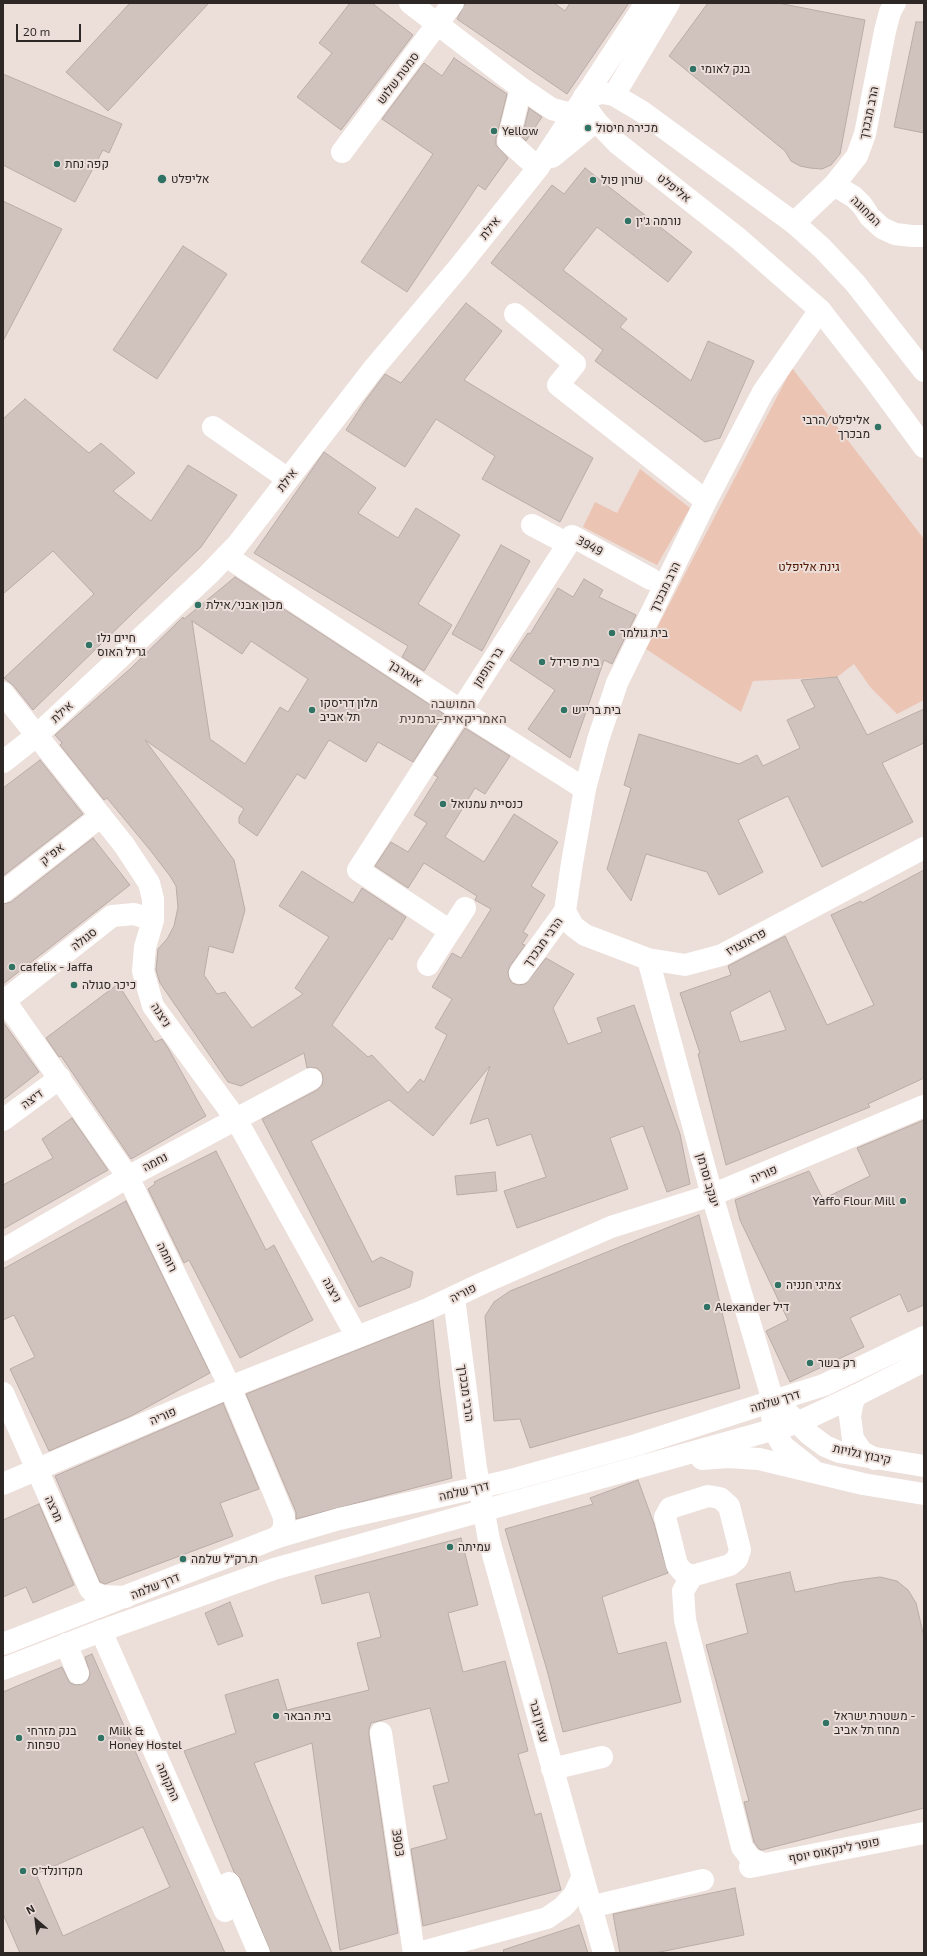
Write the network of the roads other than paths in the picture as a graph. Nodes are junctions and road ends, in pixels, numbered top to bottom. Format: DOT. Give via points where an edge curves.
graph roads {
  1 [pos="410,3"];
  2 [pos="453,3"];
  3 [pos="646,3"];
  4 [pos="669,3"];
  5 [pos="887,6"];
  6 [pos="438,25"];
  7 [pos="521,88"];
  8 [pos="614,95"];
  9 [pos="584,97"];
  10 [pos="571,114"];
  11 [pos="596,121"];
  12 [pos="342,152"];
  13 [pos="538,168"];
  14 [pos="834,185"];
  15 [pos="794,223"];
  16 [pos="924,236"];
  17 [pos="820,310"];
  18 [pos="515,314"];
  19 [pos="924,371"];
  20 [pos="213,427"];
  21 [pos="924,447"];
  22 [pos="288,479"];
  23 [pos="706,502"];
  24 [pos="532,525"];
  25 [pos="568,544"];
  26 [pos="226,556"];
  27 [pos="652,579"];
  28 [pos="3,693"];
  29 [pos="460,710"];
  30 [pos="36,736"];
  31 [pos="3,762"];
  32 [pos="585,789"];
  33 [pos="101,816"];
  34 [pos="924,848"];
  35 [pos="3,892"];
  36 [pos="465,908"];
  37 [pos="565,911"];
  38 [pos="153,920"];
  39 [pos="450,931"];
  40 [pos="648,959"];
  41 [pos="428,965"];
  42 [pos="520,973"];
  43 [pos="4,1000"];
  44 [pos="60,1078"];
  45 [pos="310,1079"];
  46 [pos="924,1106"];
  47 [pos="236,1119"];
  48 [pos="3,1120"];
  49 [pos="128,1177"];
  50 [pos="712,1195"];
  51 [pos="3,1250"];
  52 [pos="454,1298"];
  53 [pos="357,1337"];
  54 [pos="924,1337"];
  55 [pos="924,1361"];
  56 [pos="230,1387"];
  57 [pos="3,1394"];
  58 [pos="857,1396"];
  59 [pos="773,1401"];
  60 [pos="797,1423"];
  61 [pos="774,1430"];
  62 [pos="875,1459"];
  63 [pos="644,1464"];
  64 [pos="924,1466"];
  65 [pos="37,1469"];
  66 [pos="826,1476"];
  67 [pos="3,1484"];
  68 [pos="480,1488"];
  69 [pos="924,1494"];
  70 [pos="484,1509"];
  71 [pos="278,1537"];
  72 [pos="692,1576"];
  73 [pos="126,1597"];
  74 [pos="101,1631"];
  75 [pos="3,1644"];
  76 [pos="66,1644"];
  77 [pos="3,1669"];
  78 [pos="78,1673"];
  79 [pos="381,1733"];
  80 [pos="602,1757"];
  81 [pos="552,1769"];
  82 [pos="924,1833"];
  83 [pos="582,1878"];
  84 [pos="704,1880"];
  85 [pos="215,1890"];
  86 [pos="590,1907"];
  87 [pos="224,1911"];
  88 [pos="259,1953"];
  89 [pos="414,1953"];
  90 [pos="418,1953"];
  91 [pos="604,1953"];
  1 -- 6 [label="street"];
  2 -- 6 [label="street, סמטת שלוש"];
  3 -- 9 [label="street, אילת"];
  4 -- 8 [label="street"];
  5 -- 14 [label="street, הרב מבכרך" via="862,145 857,156"];
  6 -- 7 [label="street"];
  6 -- 12 [label="street, סמטת שלוש"];
  7 -- 10 [label="street" via="552,109"];
  7 -- 13 [label="street" via="508,141"];
  8 -- 9 [label="street" via="602,93"];
  8 -- 15 [label="street" via="641,111"];
  9 -- 10 [label="street, אילת"];
  9 -- 11 [label="street, אליפלט"];
  10 -- 13 [label="street, אילת"];
  11 -- 13 [label="street, אילת"];
  11 -- 17 [label="street, אליפלט" via="617,143 738,239"];
  13 -- 22 [label="street, אילת" via="374,368"];
  14 -- 15 [label="street, הרב מבכרך"];
  14 -- 16 [label="street, המחוגה" via="858,201 882,228 895,234"];
  15 -- 19 [label="street" via="855,283"];
  17 -- 21 [label="street, אליפלט"];
  17 -- 23 [label="street, הרב מבכרך" via="763,392"];
  18 -- 23 [label="street" via="574,364 558,385"];
  20 -- 22 [label="street"];
  22 -- 26 [label="street, אילת"];
  23 -- 32 [label="street, הרב מבכרך" via="617,684"];
  24 -- 25 [label="street, 3949"];
  25 -- 27 [label="street, 3949" via="572,536"];
  25 -- 29 [label="street, בר הופמן"];
  26 -- 29 [label="street, אוארבך"];
  26 -- 30 [label="street, אילת"];
  28 -- 30 [label="street, ניצנה"];
  29 -- 32 [label="street, אוארבך"];
  29 -- 39 [label="street, בר הופמן" via="358,870"];
  30 -- 31 [label="street, אילת"];
  30 -- 33 [label="street, ניצנה"];
  32 -- 37 [label="street, הרב מבכרך"];
  33 -- 35 [label="street, אפ\"ק"];
  33 -- 38 [label="street, ניצנה" via="149,882 153,899"];
  34 -- 40 [label="street, פראנצויז" via="722,955 685,965"];
  36 -- 39 [label="street"];
  37 -- 40 [label="street, פראנצויז" via="574,926 585,935"];
  37 -- 42 [label="street, הרבי מבכרך"];
  38 -- 43 [label="street, סגולה" via="134,914 112,916"];
  38 -- 47 [label="street, ניצנה" via="143,971 153,1006"];
  39 -- 41 [label="street"];
  40 -- 50 [label="street, יעקב וסרמן"];
  43 -- 44 [label="street, רוחמה"];
  44 -- 48 [label="street, דיצה"];
  44 -- 49 [label="street, רוחמה"];
  45 -- 47 [label="street, נחמה"];
  46 -- 50 [label="street, פוריה"];
  47 -- 49 [label="street, נחמה"];
  47 -- 53 [label="street, ניצנה"];
  49 -- 51 [label="street, נחמה"];
  49 -- 56 [label="street, רוחמה"];
  50 -- 52 [label="street, פוריה" via="610,1227"];
  50 -- 59 [label="street, יעקב וסרמן"];
  52 -- 53 [label="street, פוריה"];
  52 -- 68 [label="street, הרבי מבכרך"];
  53 -- 56 [label="street, פוריה"];
  54 -- 59 [label="street, דרך שלמה" via="824,1385"];
  55 -- 58 [label="street, דרך שלמה"];
  56 -- 65 [label="street, פוריה"];
  56 -- 71 [label="street, רוחמה" via="284,1517 284,1528"];
  57 -- 65 [label="street, תרצה"];
  58 -- 60 [label="street, דרך שלמה"];
  58 -- 62 [label="street" via="853,1401 850,1416 852,1434 862,1452"];
  59 -- 60 [label="street, קיבוץ גלויות"];
  59 -- 61 [label="street"];
  59 -- 68 [label="street, דרך שלמה" via="636,1445"];
  60 -- 61 [label="street, דרך שלמה"];
  60 -- 62 [label="street, קיבוץ גלויות" via="825,1446 839,1452"];
  61 -- 63 [label="street, דרך שלמה"];
  61 -- 66 [label="street" via="783,1446 807,1466"];
  62 -- 64 [label="street, קיבוץ גלויות"];
  63 -- 66 [label="street" via="728,1457 759,1459"];
  63 -- 70 [label="street, דרך שלמה"];
  65 -- 67 [label="street, פוריה"];
  65 -- 73 [label="street, תרצה" via="90,1589 102,1596"];
  66 -- 69 [label="street"];
  68 -- 70 [label="street, עציון גבר"];
  68 -- 71 [label="street, דרך שלמה" via="339,1519"];
  70 -- 74 [label="street, דרך שלמה" via="274,1569"];
  70 -- 81 [label="street, עציון גבר" via="491,1548"];
  71 -- 73 [label="street, דרך שלמה"];
  72 -- 82 [label="street, פופר לינקאוס יוסף" via="683,1590 685,1620 742,1847 754,1866"];
  73 -- 75 [label="street, דרך שלמה"];
  74 -- 76 [label="street, דרך שלמה"];
  74 -- 85 [label="street, התקומה"];
  76 -- 77 [label="street, דרך שלמה"];
  76 -- 78 [label="street"];
  79 -- 89 [label="street, 3903"];
  80 -- 81 [label="street"];
  81 -- 83 [label="street, עציון גבר"];
  83 -- 86 [label="street, עציון גבר"];
  83 -- 90 [label="street" via="574,1895 563,1908 547,1918"];
  84 -- 86 [label="street"];
  85 -- 87 [label="street, התקומה"];
  85 -- 88 [label="street" via="229,1883"];
  86 -- 91 [label="street, עציון גבר"];
}
